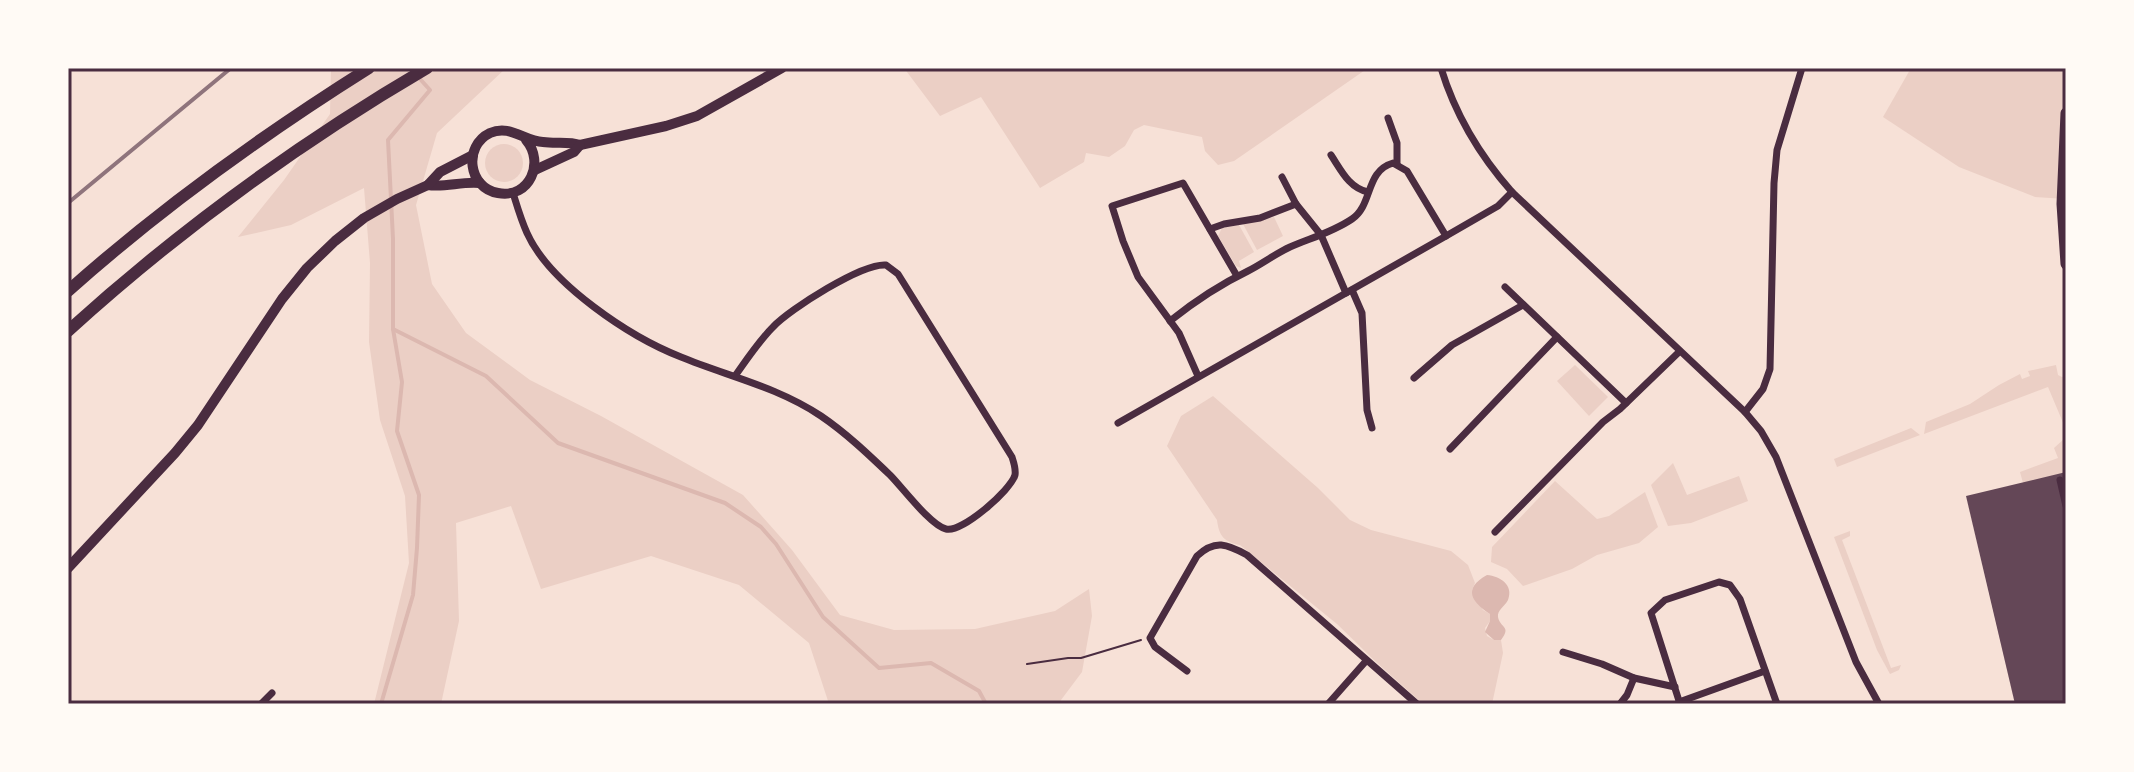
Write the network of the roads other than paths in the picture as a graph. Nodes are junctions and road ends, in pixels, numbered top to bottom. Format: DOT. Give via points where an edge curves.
graph roads {
  1 [pos="369,68"];
  2 [pos="427,68"];
  3 [pos="782,68"];
  4 [pos="1441,68"];
  5 [pos="1802,68"];
  6 [pos="2066,113"];
  7 [pos="1388,118"];
  8 [pos="526,140"];
  9 [pos="580,145"];
  10 [pos="473,155"];
  11 [pos="1331,155"];
  12 [pos="1397,164"];
  13 [pos="535,170"];
  14 [pos="1282,177"];
  15 [pos="480,183"];
  16 [pos="428,185"];
  17 [pos="1368,192"];
  18 [pos="1512,192"];
  19 [pos="513,193"];
  20 [pos="1296,204"];
  21 [pos="1210,229"];
  22 [pos="1321,235"];
  23 [pos="1446,236"];
  24 [pos="2065,257"];
  25 [pos="1237,276"];
  26 [pos="1505,287"];
  27 [pos="68,291"];
  28 [pos="1349,292"];
  29 [pos="1523,305"];
  30 [pos="1170,321"];
  31 [pos="68,331"];
  32 [pos="1557,337"];
  33 [pos="1679,352"];
  34 [pos="735,376"];
  35 [pos="1198,376"];
  36 [pos="1414,378"];
  37 [pos="1626,403"];
  38 [pos="1745,412"];
  39 [pos="1118,423"];
  40 [pos="1372,428"];
  41 [pos="1450,449"];
  42 [pos="2060,480"];
  43 [pos="2066,506"];
  44 [pos="1495,532"];
  45 [pos="68,568"];
  46 [pos="1563,652"];
  47 [pos="1366,661"];
  48 [pos="1187,671"];
  49 [pos="1765,671"];
  50 [pos="1634,678"];
  51 [pos="1675,687"];
  52 [pos="272,693"];
  53 [pos="1680,703"];
  54 [pos="261,704"];
  55 [pos="1328,704"];
  56 [pos="1417,704"];
  57 [pos="1620,704"];
  58 [pos="1777,704"];
  59 [pos="1879,704"];
  1 -- 27 [label="highway" via="241,153"];
  2 -- 31 [label="highway" via="261,176"];
  3 -- 9 [label="main road" via="697,116"];
  4 -- 18 [label="street" via="1479,149"];
  5 -- 38 [label="street" via="1777,150 1770,369 1763,389"];
  6 -- 24 [label="main road"];
  7 -- 12 [label="street" via="1397,143"];
  8 -- 9 [label="main road"];
  8 -- 10 [label="main road" via="513,131 496,131 481,140"];
  8 -- 13 [label="main road" via="535,155"];
  9 -- 13 [label="main road"];
  10 -- 15 [label="main road" via="472,168"];
  10 -- 16 [label="main road" via="440,172"];
  11 -- 17 [label="street" via="1351,185"];
  12 -- 17 [label="street" via="1385,165"];
  12 -- 23 [label="street" via="1407,171"];
  13 -- 19 [label="main road" via="531,180"];
  14 -- 20 [label="street"];
  15 -- 16 [label="main road"];
  15 -- 19 [label="main road" via="492,192"];
  16 -- 45 [label="main road" via="364,218 307,268 198,425"];
  17 -- 22 [label="street" via="1357,216"];
  18 -- 23 [label="street"];
  18 -- 33 [label="street"];
  19 -- 34 [label="street" via="537,251 578,293 655,345"];
  20 -- 21 [label="street"];
  20 -- 22 [label="street"];
  21 -- 25 [label="street"];
  21 -- 30 [label="street" via="1183,183 1112,206 1138,277"];
  22 -- 25 [label="street"];
  22 -- 28 [label="street"];
  23 -- 28 [label="street"];
  25 -- 30 [label="street"];
  26 -- 29 [label="street"];
  28 -- 35 [label="street"];
  28 -- 40 [label="street" via="1362,313"];
  29 -- 32 [label="street"];
  29 -- 36 [label="street" via="1452,345"];
  30 -- 35 [label="street"];
  32 -- 37 [label="street"];
  32 -- 41 [label="street"];
  33 -- 37 [label="street"];
  33 -- 38 [label="street"];
  34 -- 34 [label="street" via="787,397 850,438 940,528 954,530 967,524 1014,477 1012,457 898,274 886,265 870,266 798,307 775,325"];
  35 -- 39 [label="street"];
  37 -- 44 [label="street"];
  38 -- 59 [label="street" via="1776,457 1856,662"];
  42 -- 43 [label="street"];
  46 -- 50 [label="street"];
  47 -- 48 [label="street" via="1247,555 1214,544 1197,556 1150,638"];
  47 -- 55 [label="street"];
  47 -- 56 [label="street"];
  49 -- 51 [label="street" via="1740,599 1730,585 1719,582 1665,600 1651,613"];
  49 -- 53 [label="street"];
  49 -- 58 [label="street"];
  50 -- 51 [label="street"];
  50 -- 57 [label="street"];
  51 -- 53 [label="street"];
  52 -- 54 [label="street"];
}
